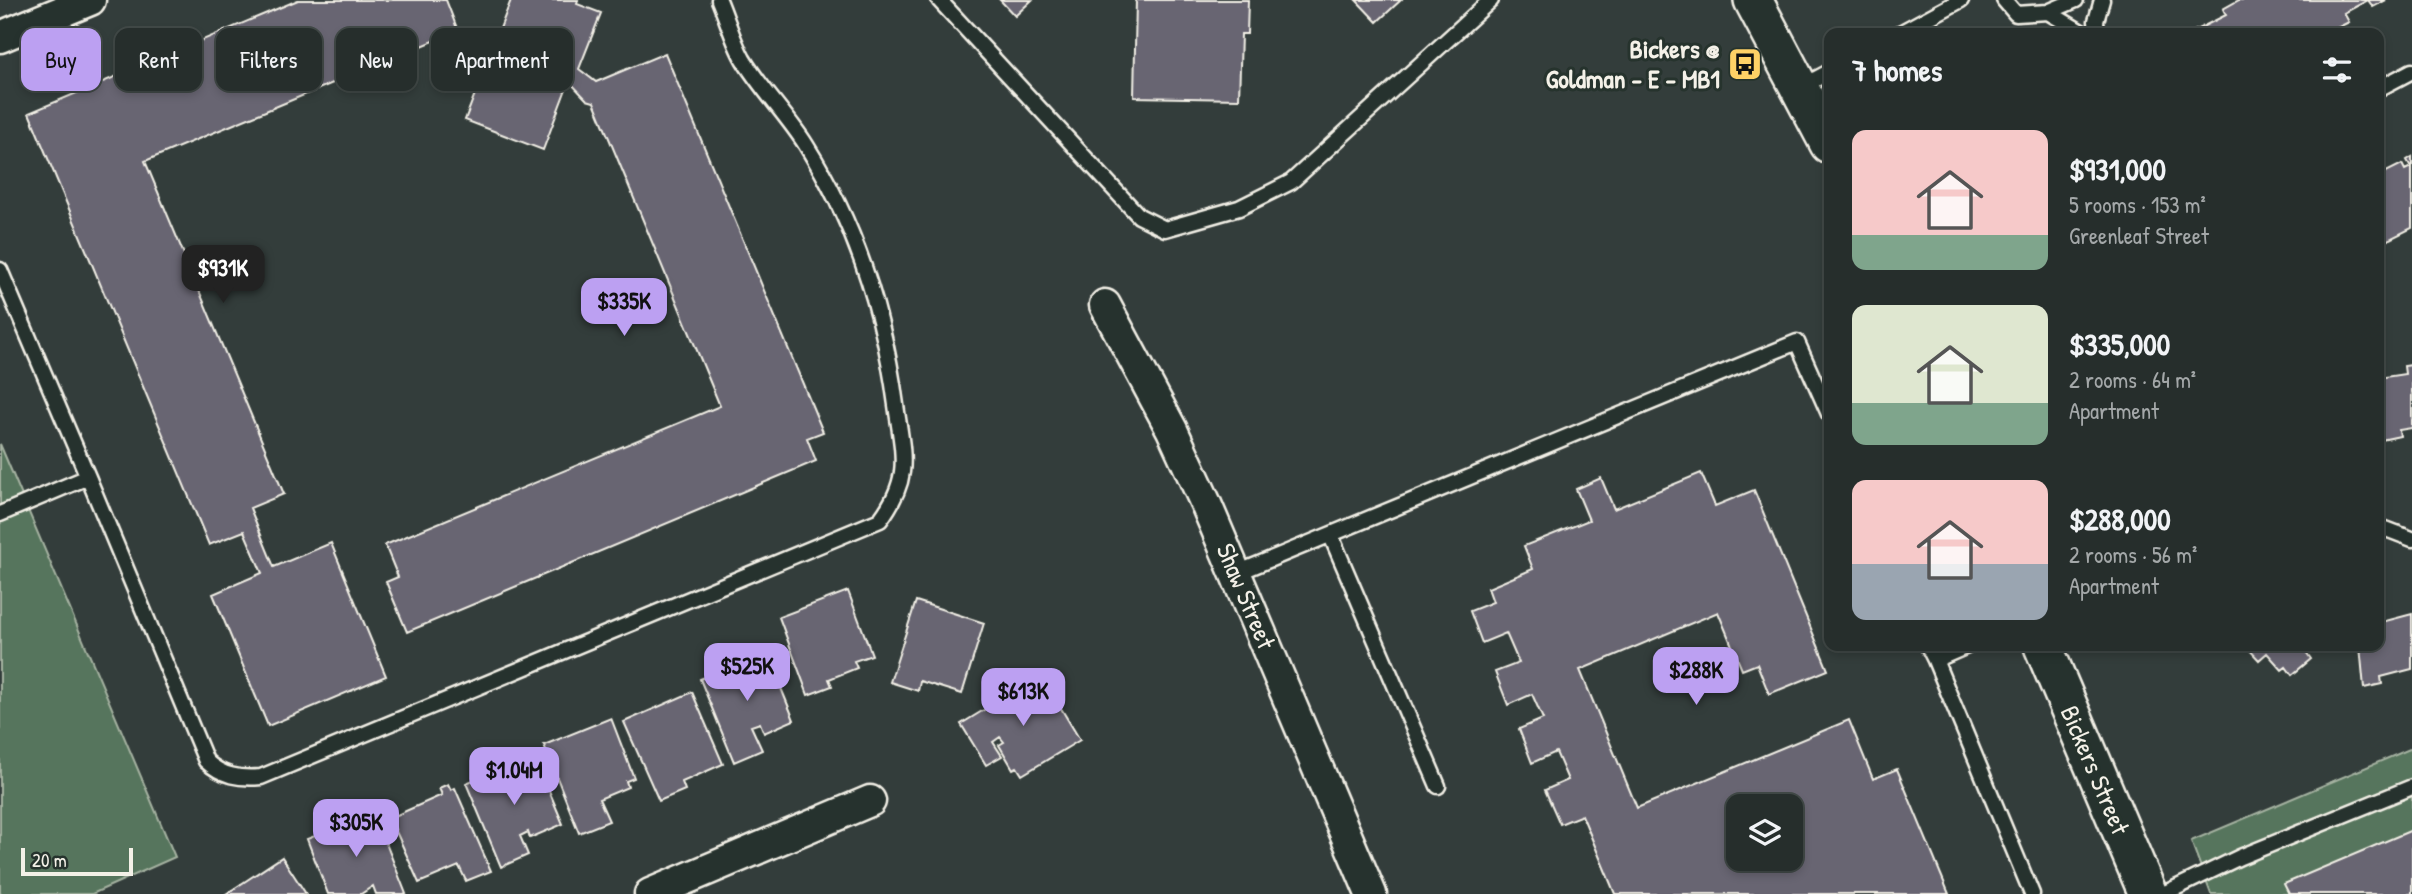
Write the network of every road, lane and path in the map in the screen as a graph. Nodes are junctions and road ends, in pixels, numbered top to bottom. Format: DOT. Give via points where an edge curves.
graph roads {
  1 [pos="90,0"];
  2 [pos="719,0"];
  3 [pos="939,0"];
  4 [pos="1491,0"];
  5 [pos="1754,0"];
  6 [pos="1961,0"];
  7 [pos="2004,0"];
  8 [pos="2076,0"];
  9 [pos="2102,0"];
  10 [pos="2048,12"];
  11 [pos="1909,28"];
  12 [pos="2074,28"];
  13 [pos="2097,28"];
  14 [pos="0,37"];
  15 [pos="2412,71"];
  16 [pos="1815,79"];
  17 [pos="2384,86"];
  18 [pos="1824,121"];
  19 [pos="0,270"];
  20 [pos="1105,305"];
  21 [pos="1824,403"];
  22 [pos="88,477"];
  23 [pos="0,514"];
  24 [pos="2384,528"];
  25 [pos="1331,536"];
  26 [pos="2412,539"];
  27 [pos="1237,573"];
  28 [pos="1930,651"];
  29 [pos="1955,651"];
  30 [pos="2045,651"];
  31 [pos="1934,660"];
  32 [pos="1438,786"];
  33 [pos="2412,787"];
  34 [pos="870,801"];
  35 [pos="650,894"];
  36 [pos="1371,894"];
  37 [pos="2032,894"];
  38 [pos="2148,894"];
  39 [pos="2163,894"];
  1 -- 14 [label="street"];
  2 -- 22 [label="lane" via="743,58 806,145 850,230 873,294 891,373 904,465 897,497 880,520 261,777 245,779 216,771 206,761"];
  3 -- 4 [label="lane" via="1139,216 1165,229 1239,208 1291,182"];
  5 -- 16 [label="street"];
  6 -- 11 [label="lane"];
  7 -- 10 [label="lane" via="2017,14"];
  8 -- 10 [label="lane"];
  9 -- 13 [label="lane"];
  10 -- 12 [label="lane"];
  15 -- 17 [label="lane"];
  16 -- 18 [label="street"];
  19 -- 22 [label="lane"];
  20 -- 27 [label="street, Shaw Street" via="1172,429"];
  21 -- 25 [label="lane" via="1797,342"];
  22 -- 23 [label="lane"];
  24 -- 26 [label="lane"];
  25 -- 27 [label="lane"];
  25 -- 32 [label="lane"];
  27 -- 36 [label="street, Shaw Street"];
  28 -- 31 [label="lane"];
  29 -- 31 [label="lane"];
  30 -- 38 [label="street, Bickers Street"];
  31 -- 37 [label="lane"];
  33 -- 39 [label="lane" via="2240,857"];
  34 -- 35 [label="street"];
}
